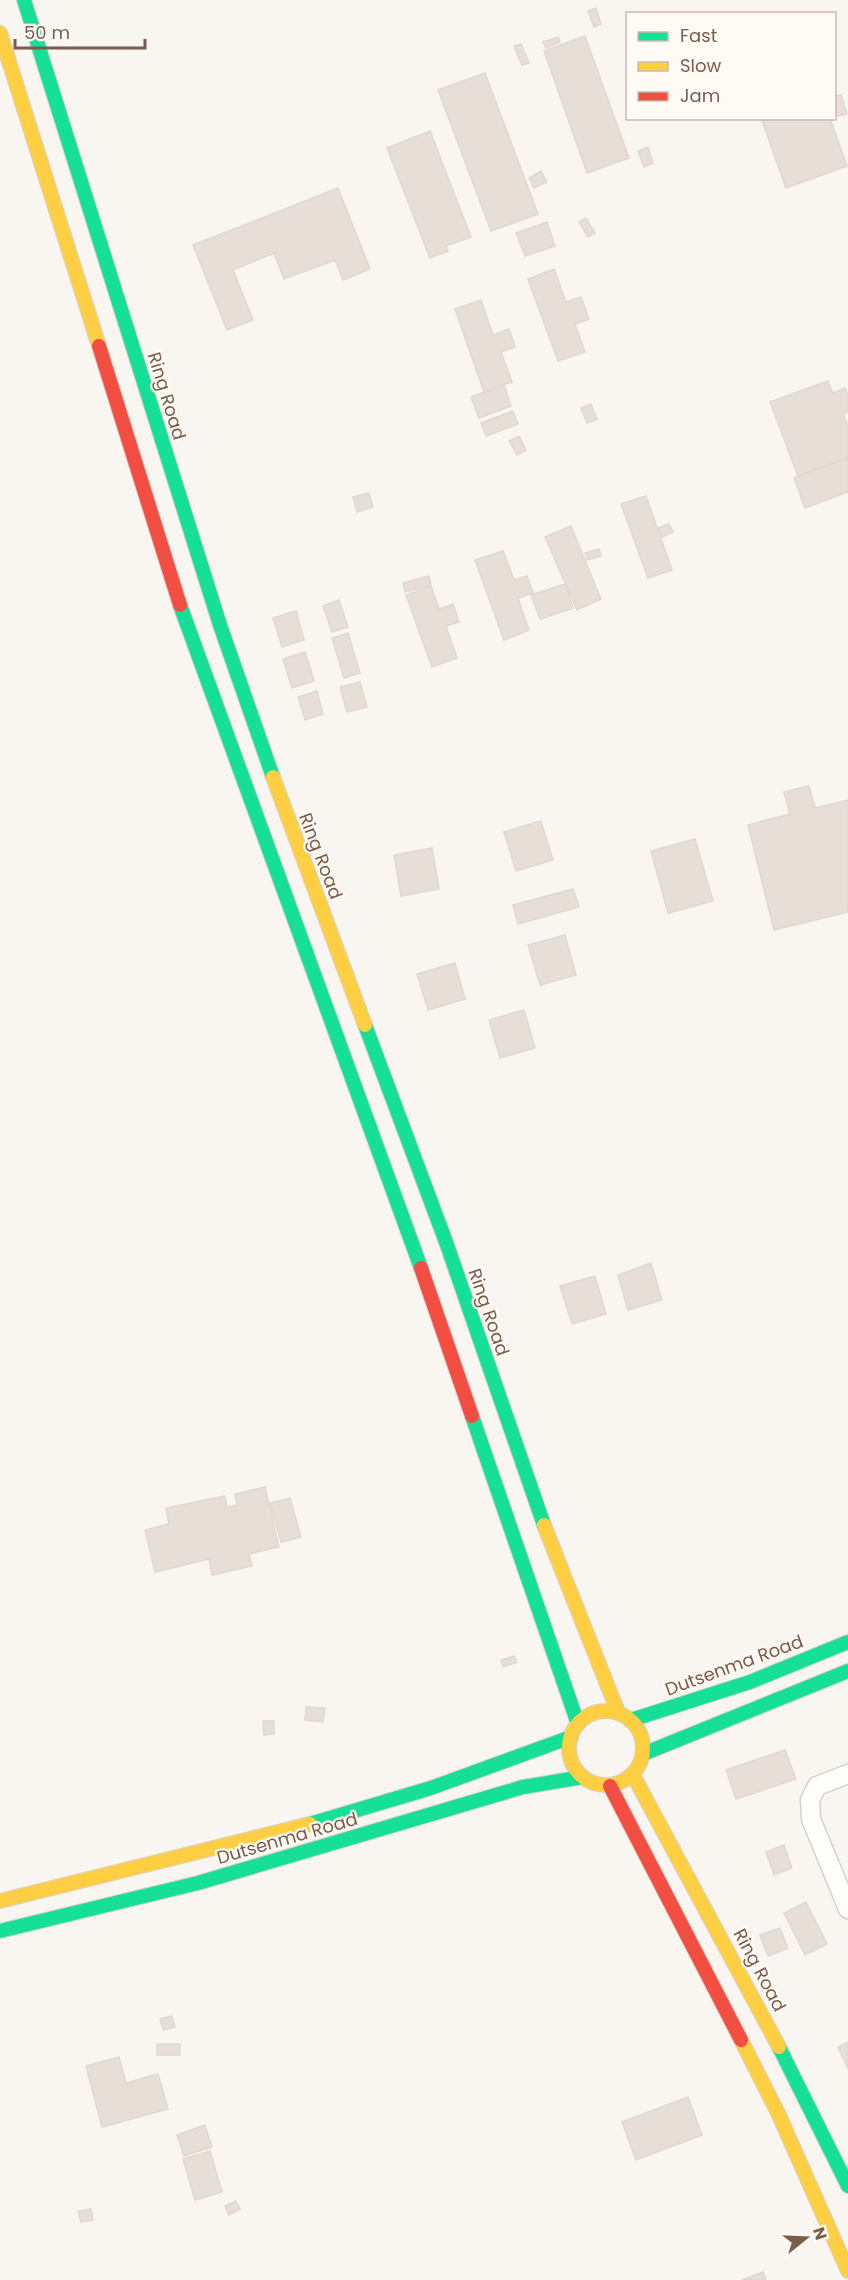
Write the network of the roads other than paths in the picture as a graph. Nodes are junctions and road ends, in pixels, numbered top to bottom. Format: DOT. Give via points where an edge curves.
graph roads {
  1 [pos="24,0"];
  2 [pos="0,33"];
  3 [pos="848,1642"];
  4 [pos="848,1671"];
  5 [pos="618,1712"];
  6 [pos="631,1719"];
  7 [pos="578,1724"];
  8 [pos="571,1737"];
  9 [pos="643,1754"];
  10 [pos="848,1774"];
  11 [pos="633,1775"];
  12 [pos="582,1777"];
  13 [pos="610,1786"];
  14 [pos="0,1901"];
  15 [pos="848,1909"];
  16 [pos="0,1930"];
  17 [pos="848,2186"];
  18 [pos="848,2271"];
  1 -- 5 [label="main road, Ring Road" via="224,636 446,1242 550,1543"];
  2 -- 7 [label="main road" via="190,635 416,1253"];
  3 -- 6 [label="main road, Dutsenma Road" via="750,1682"];
  4 -- 9 [label="main road"];
  5 -- 6 [label="main road"];
  5 -- 7 [label="main road" via="589,1715"];
  6 -- 9 [label="main road" via="639,1729"];
  7 -- 8 [label="main road"];
  8 -- 12 [label="main road" via="569,1751"];
  8 -- 14 [label="main road, Dutsenma Road" via="513,1760 302,1827"];
  9 -- 11 [label="main road"];
  10 -- 15 [label="street" via="817,1786 810,1800 811,1819"];
  11 -- 13 [label="main road"];
  11 -- 17 [label="main road, Ring Road" via="807,2099"];
  12 -- 13 [label="main road"];
  12 -- 16 [label="main road, Dutsenma Road" via="523,1787 198,1882"];
  13 -- 18 [label="main road" via="778,2113"];
}
